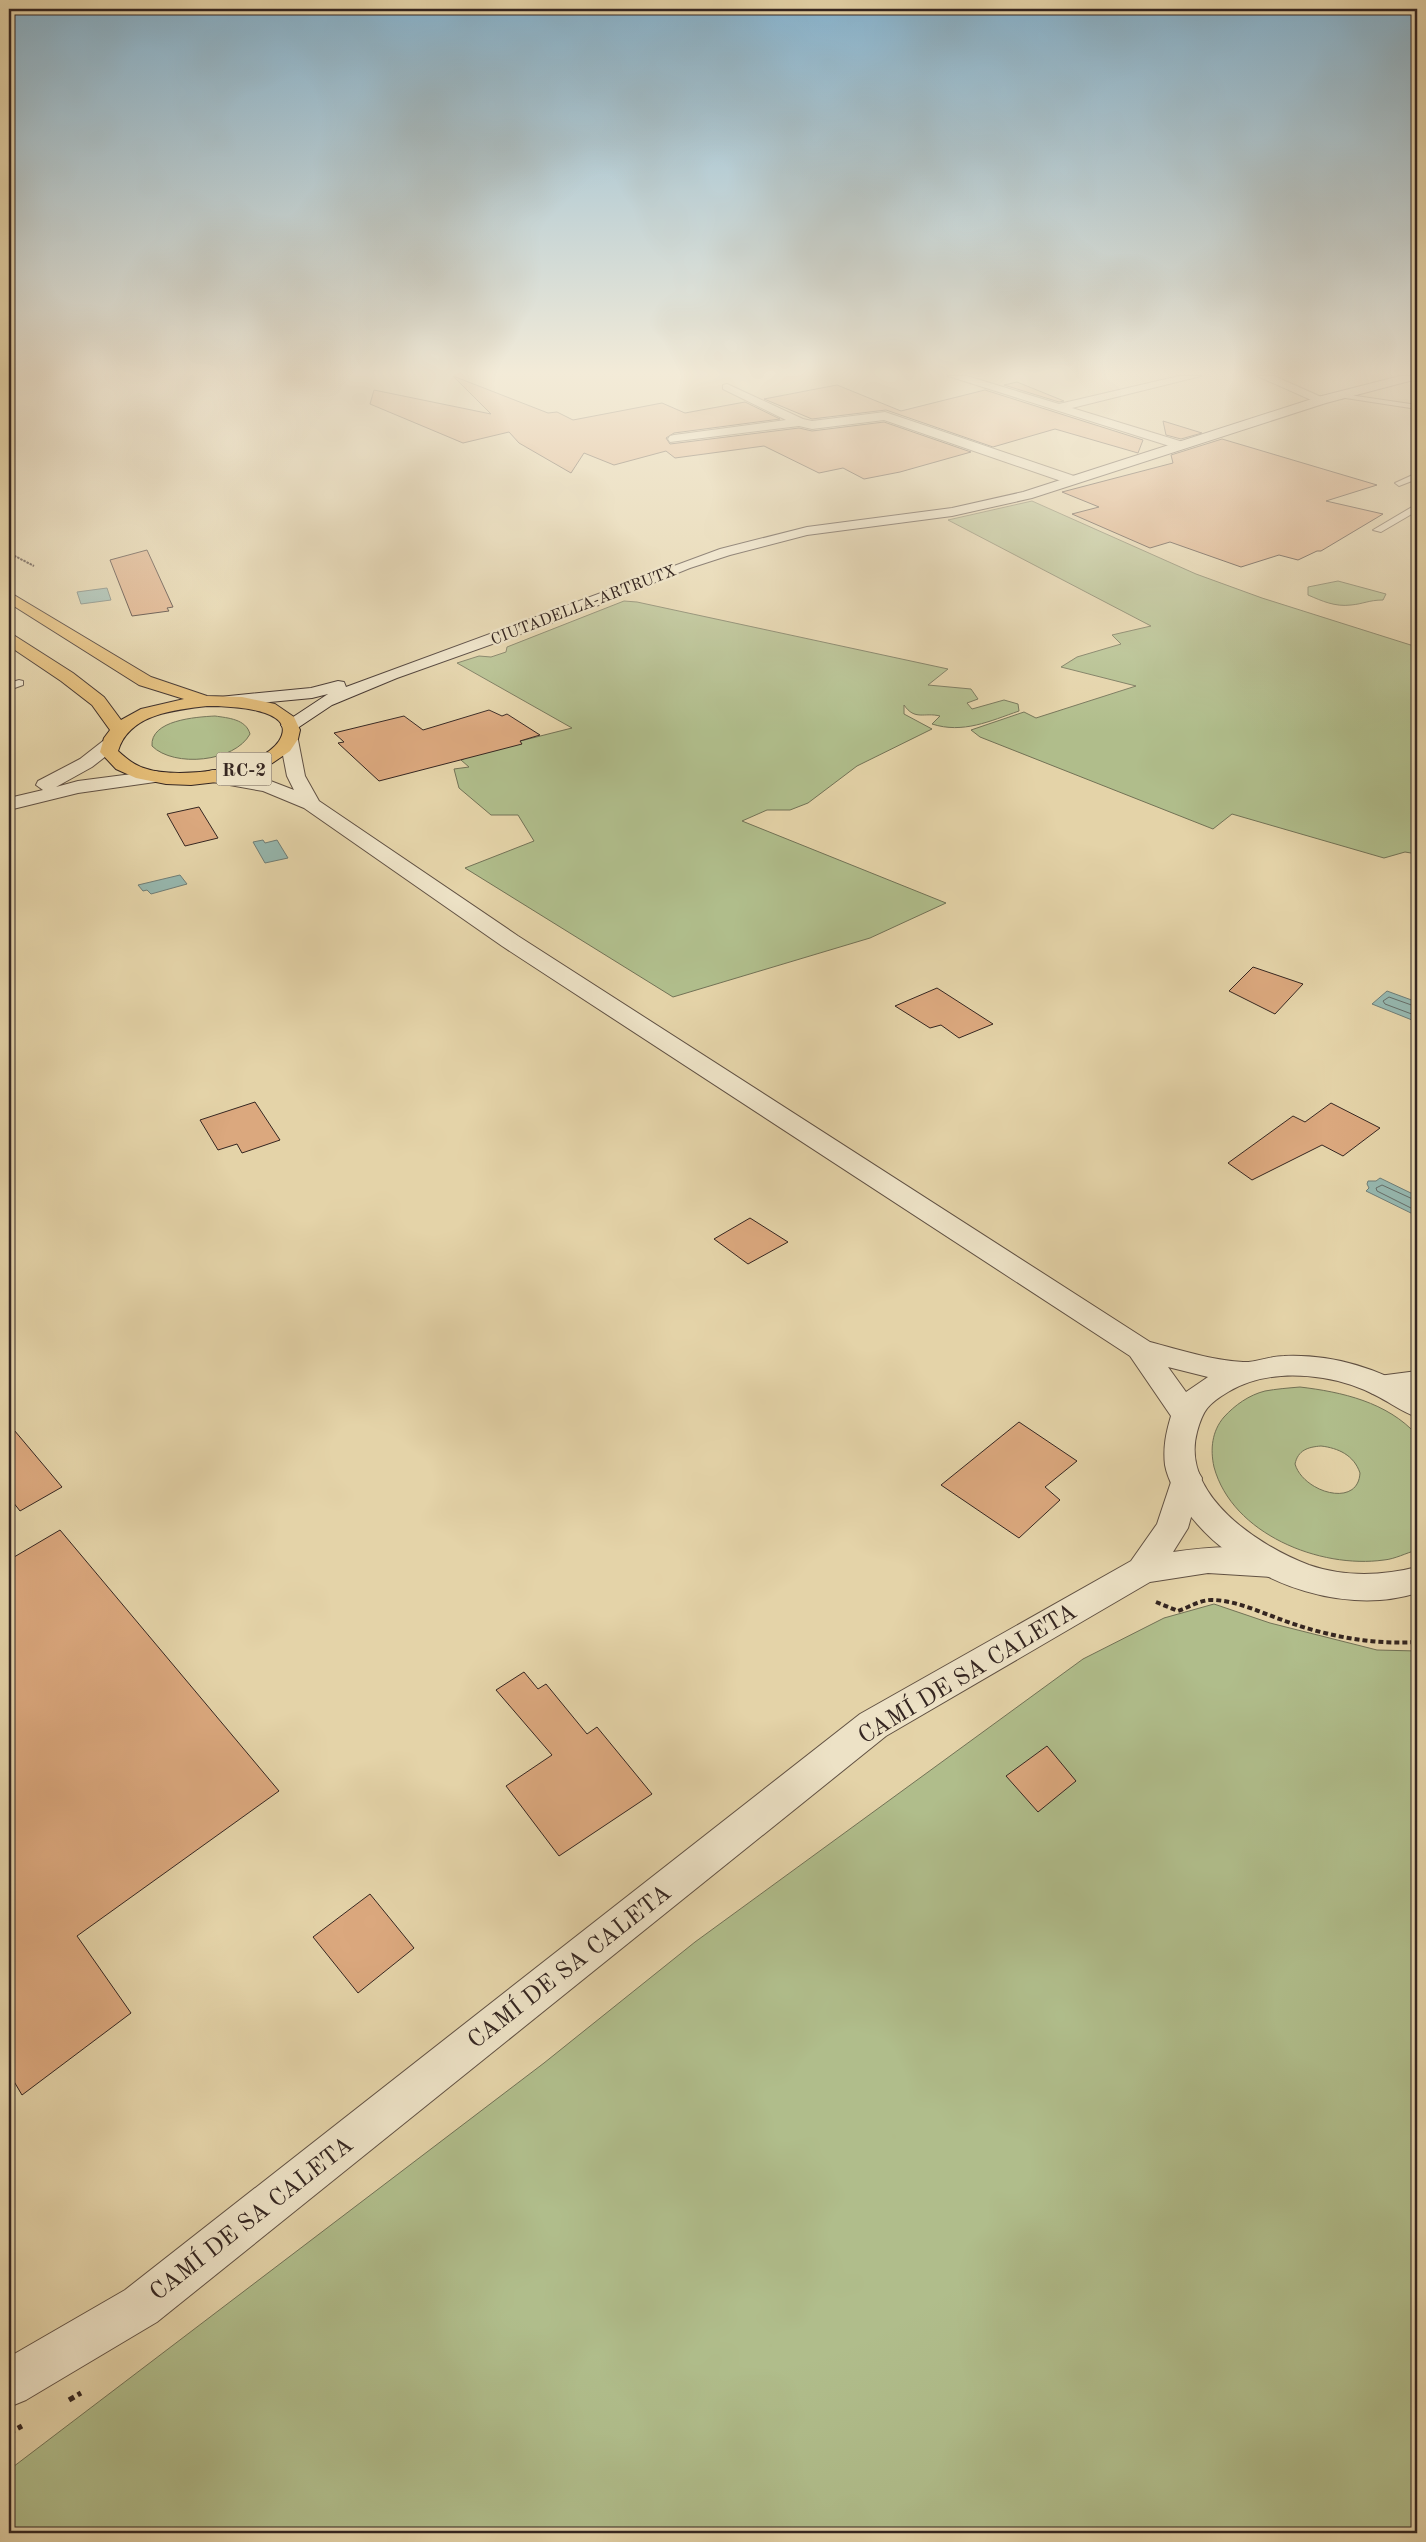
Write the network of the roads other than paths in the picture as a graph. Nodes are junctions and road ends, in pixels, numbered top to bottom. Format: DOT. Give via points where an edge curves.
graph roads {
  1 [pos="1022,495"];
  2 [pos="1417,507"];
  3 [pos="1378,530"];
  4 [pos="9,597"];
  5 [pos="9,639"];
  6 [pos="391,674"];
  7 [pos="207,701"];
  8 [pos="230,701"];
  9 [pos="119,729"];
  10 [pos="290,733"];
  11 [pos="110,745"];
  12 [pos="213,776"];
  13 [pos="155,777"];
  14 [pos="9,803"];
  15 [pos="311,804"];
  16 [pos="1140,1349"];
  17 [pos="1241,1372"];
  18 [pos="1417,1382"];
  19 [pos="1380,1385"];
  20 [pos="1417,1406"];
  21 [pos="1186,1415"];
  22 [pos="1186,1478"];
  23 [pos="1272,1564"];
  24 [pos="1417,1580"];
  25 [pos="1146,1585"];
  26 [pos="1380,1587"];
  27 [pos="1417,1600"];
  28 [pos="9,2383"];
  1 -- 6 [label="street, CIUTADELLA-ARTRUTX" via="952,512 807,531 725,552"];
  2 -- 3 [label="lane"];
  4 -- 7 [label="main road" via="145,682"];
  5 -- 9 [label="main road" via="98,701"];
  6 -- 8 [label="street, CIUTADELLA-ARTRUTX" via="312,692"];
  6 -- 10 [label="street, CIUTADELLA-ARTRUTX" via="326,701"];
  7 -- 8 [label="main road"];
  7 -- 9 [label="main road" via="156,710"];
  8 -- 10 [label="main road" via="269,708 283,716"];
  9 -- 11 [label="main road"];
  10 -- 12 [label="main road, RC-2" via="279,752 262,762"];
  10 -- 15 [label="street" via="296,776"];
  11 -- 13 [label="main road, RC-2" via="109,752 116,763"];
  11 -- 14 [label="street" via="64,775"];
  12 -- 13 [label="main road, RC-2"];
  12 -- 15 [label="street" via="268,786"];
  13 -- 14 [label="street" via="78,787"];
  15 -- 16 [label="street" via="510,941"];
  16 -- 17 [label="street" via="1192,1364"];
  16 -- 21 [label="street"];
  17 -- 19 [label="street" via="1284,1365 1323,1369"];
  17 -- 21 [label="street" via="1206,1390"];
  18 -- 19 [label="street"];
  19 -- 20 [label="street"];
  21 -- 22 [label="street" via="1179,1438 1181,1467"];
  22 -- 23 [label="street" via="1194,1498 1218,1527 1244,1548"];
  22 -- 25 [label="street, CAMÍ DE SA CALETA" via="1172,1528"];
  23 -- 25 [label="street, CAMÍ DE SA CALETA" via="1208,1560"];
  23 -- 26 [label="street" via="1310,1578 1346,1586"];
  24 -- 26 [label="street"];
  25 -- 28 [label="street, CAMÍ DE SA CALETA" via="873,1725 141,2306"];
  26 -- 27 [label="street"];
}
